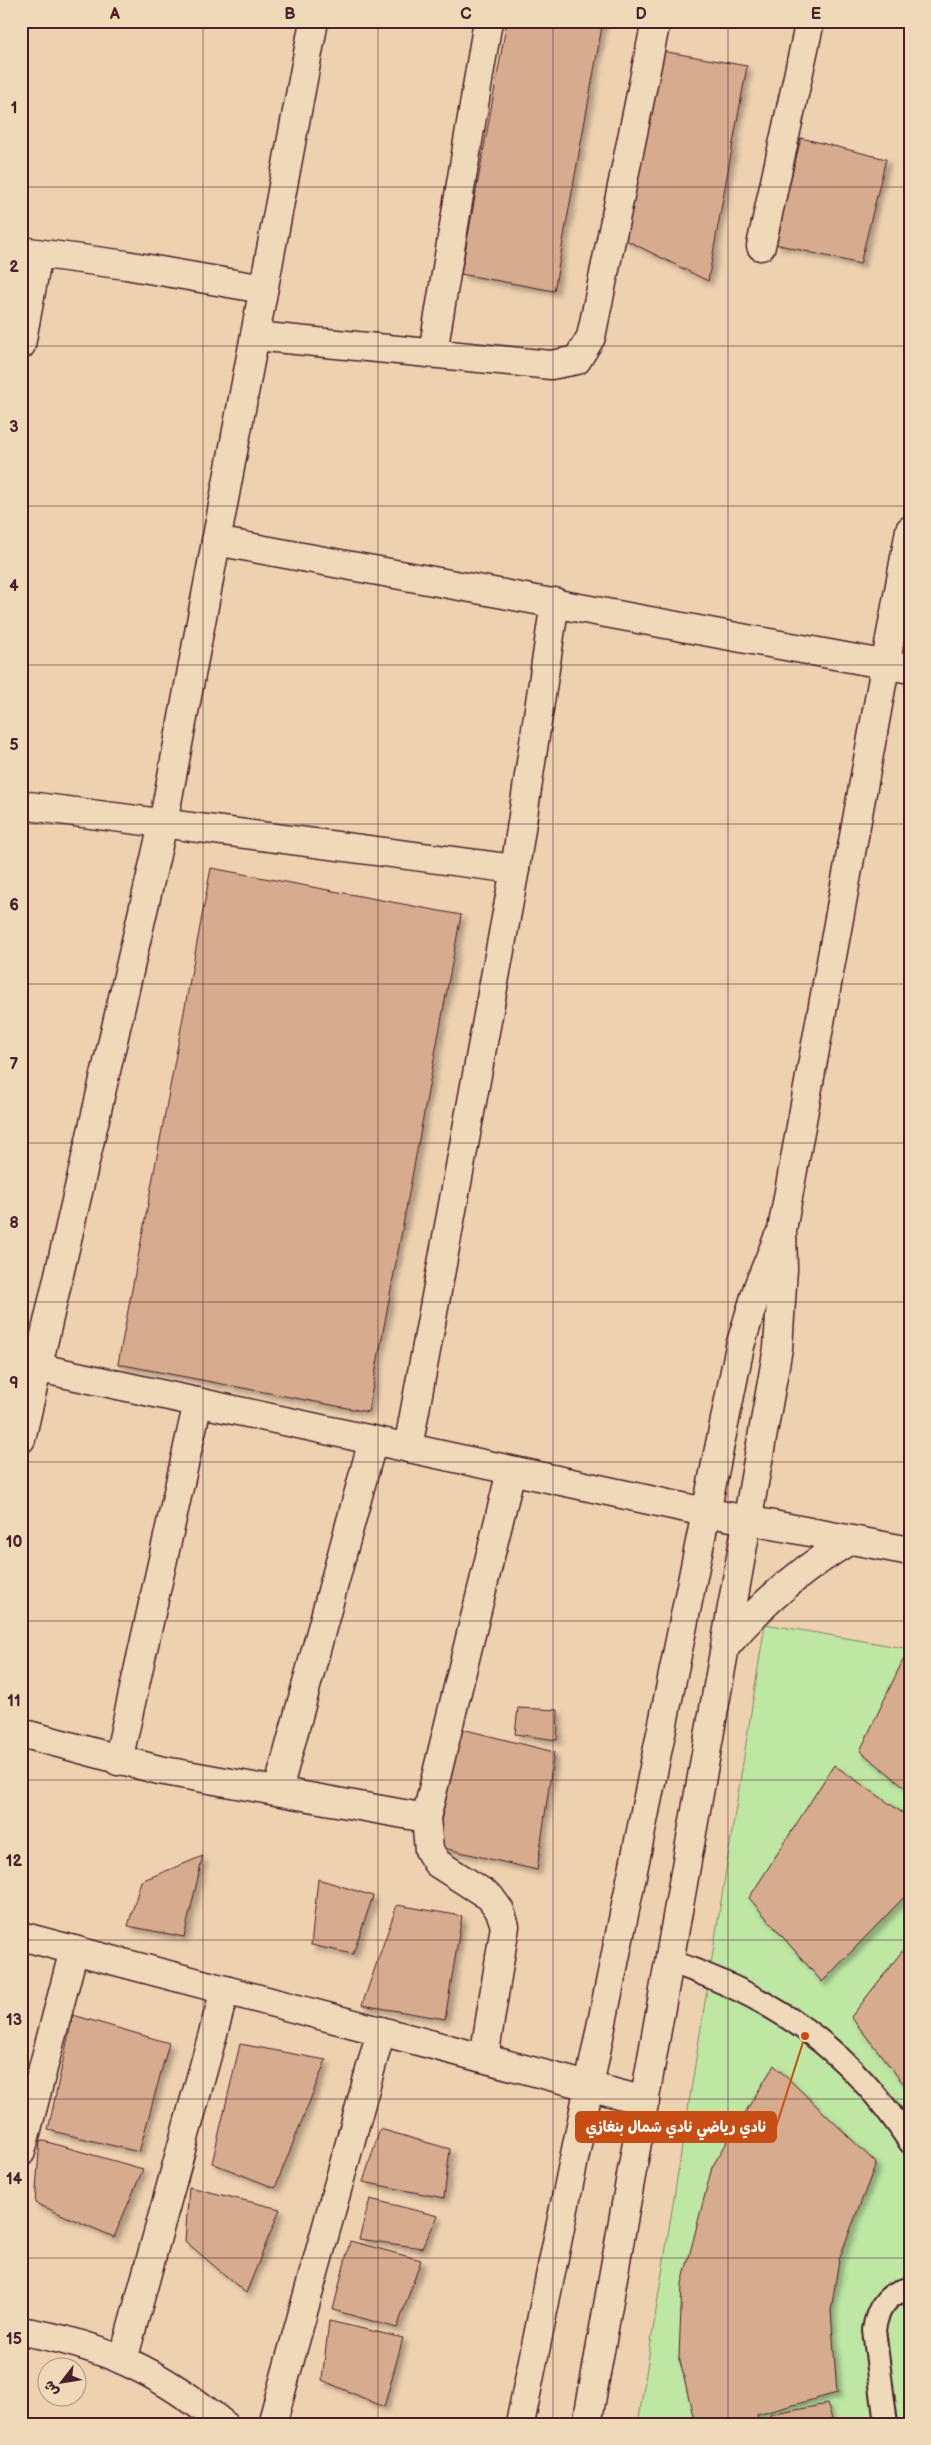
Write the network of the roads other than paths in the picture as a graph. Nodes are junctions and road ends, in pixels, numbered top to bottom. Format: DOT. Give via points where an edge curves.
graph roads {
  1 [pos="314,21"];
  2 [pos="488,21"];
  3 [pos="656,21"];
  4 [pos="810,21"];
  5 [pos="762,246"];
  6 [pos="29,252"];
  7 [pos="263,289"];
  8 [pos="255,336"];
  9 [pos="21,344"];
  10 [pos="433,352"];
  11 [pos="910,530"];
  12 [pos="216,541"];
  13 [pos="555,602"];
  14 [pos="897,666"];
  15 [pos="21,805"];
  16 [pos="163,824"];
  17 [pos="515,868"];
  18 [pos="782,1230"];
  19 [pos="30,1365"];
  20 [pos="198,1402"];
  21 [pos="21,1438"];
  22 [pos="373,1440"];
  23 [pos="408,1448"];
  24 [pos="511,1470"];
  25 [pos="706,1512"];
  26 [pos="747,1520"];
  27 [pos="850,1540"];
  28 [pos="910,1551"];
  29 [pos="725,1647"];
  30 [pos="21,1734"];
  31 [pos="118,1761"];
  32 [pos="278,1790"];
  33 [pos="426,1818"];
  34 [pos="21,1936"];
  35 [pos="74,1950"];
  36 [pos="669,1961"];
  37 [pos="225,1990"];
  38 [pos="381,2031"];
  39 [pos="484,2058"];
  40 [pos="589,2086"];
  41 [pos="645,2101"];
  42 [pos="910,2142"];
  43 [pos="21,2152"];
  44 [pos="910,2289"];
  45 [pos="21,2331"];
  46 [pos="123,2360"];
  47 [pos="223,2424"];
  48 [pos="272,2424"];
  49 [pos="520,2424"];
  50 [pos="587,2424"];
  51 [pos="886,2424"];
  1 -- 7 [label="street"];
  2 -- 10 [label="street"];
  3 -- 10 [label="street" via="591,337 577,360 551,365"];
  4 -- 5 [label="street"];
  6 -- 7 [label="street" via="126,264"];
  6 -- 9 [label="street"];
  7 -- 8 [label="street"];
  8 -- 10 [label="street"];
  8 -- 12 [label="street"];
  11 -- 14 [label="street"];
  12 -- 13 [label="street"];
  12 -- 16 [label="street"];
  13 -- 14 [label="street"];
  13 -- 17 [label="street"];
  14 -- 18 [label="street"];
  15 -- 16 [label="street"];
  16 -- 17 [label="street"];
  16 -- 19 [label="street"];
  17 -- 23 [label="street"];
  18 -- 25 [label="street" via="744,1331"];
  18 -- 26 [label="street" via="778,1348"];
  19 -- 20 [label="street"];
  19 -- 21 [label="street"];
  20 -- 22 [label="street"];
  20 -- 31 [label="street"];
  22 -- 23 [label="street"];
  22 -- 32 [label="street"];
  23 -- 24 [label="street"];
  24 -- 25 [label="street"];
  24 -- 33 [label="street"];
  25 -- 26 [label="street"];
  25 -- 40 [label="street"];
  26 -- 27 [label="street"];
  26 -- 29 [label="street"];
  27 -- 28 [label="street"];
  27 -- 29 [label="street" via="814,1561 782,1586 751,1615"];
  29 -- 36 [label="street"];
  30 -- 31 [label="street"];
  31 -- 32 [label="street"];
  32 -- 33 [label="street"];
  33 -- 39 [label="street" via="429,1850 437,1863 490,1897 500,1911 504,1926"];
  34 -- 35 [label="street"];
  35 -- 37 [label="street"];
  35 -- 43 [label="street"];
  36 -- 41 [label="street"];
  36 -- 42 [label="lane" via="723,1981 796,2022 833,2051 866,2084"];
  37 -- 38 [label="street"];
  37 -- 46 [label="street"];
  38 -- 39 [label="street"];
  38 -- 48 [label="street"];
  39 -- 40 [label="street"];
  40 -- 41 [label="street"];
  40 -- 49 [label="street"];
  41 -- 50 [label="street"];
  44 -- 51 [label="lane" via="887,2300 880,2308 874,2330"];
  45 -- 46 [label="street" via="73,2341"];
  46 -- 47 [label="street" via="172,2385"];
}
